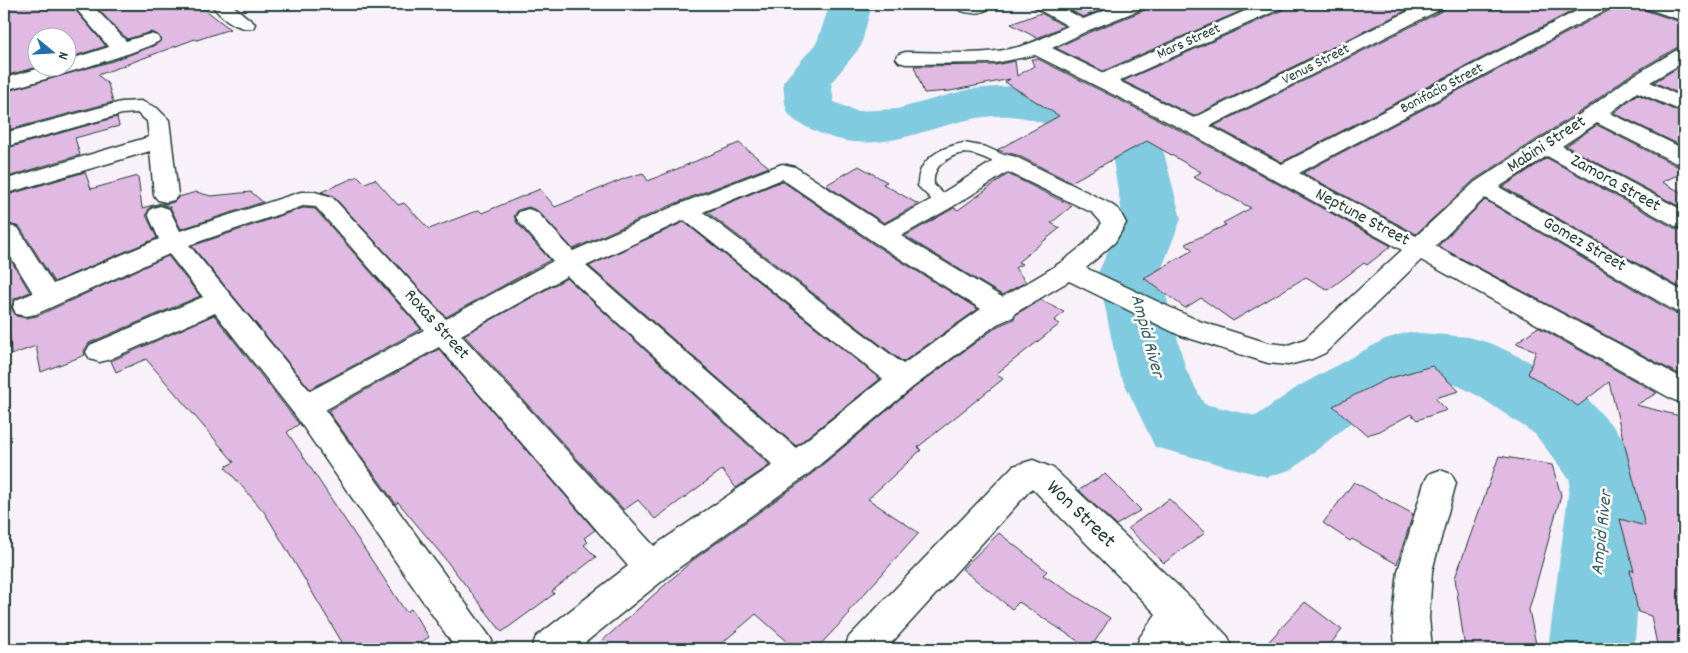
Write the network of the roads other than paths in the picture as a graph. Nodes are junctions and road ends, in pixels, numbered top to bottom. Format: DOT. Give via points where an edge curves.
graph roads {
  1 [pos="81,4"];
  2 [pos="220,4"];
  3 [pos="1042,4"];
  4 [pos="1138,4"];
  5 [pos="1276,4"];
  6 [pos="1438,4"];
  7 [pos="1603,4"];
  8 [pos="1651,4"];
  9 [pos="1684,16"];
  10 [pos="246,24"];
  11 [pos="1082,26"];
  12 [pos="150,40"];
  13 [pos="122,48"];
  14 [pos="1037,48"];
  15 [pos="1684,54"];
  16 [pos="906,58"];
  17 [pos="78,63"];
  18 [pos="28,74"];
  19 [pos="6,78"];
  20 [pos="1102,81"];
  21 [pos="1635,84"];
  22 [pos="1684,106"];
  23 [pos="1596,114"];
  24 [pos="1194,126"];
  25 [pos="4,140"];
  26 [pos="160,141"];
  27 [pos="1546,146"];
  28 [pos="1684,158"];
  29 [pos="1008,162"];
  30 [pos="1281,174"];
  31 [pos="4,187"];
  32 [pos="1483,187"];
  33 [pos="944,202"];
  34 [pos="686,210"];
  35 [pos="528,217"];
  36 [pos="1684,221"];
  37 [pos="9,234"];
  38 [pos="883,236"];
  39 [pos="173,242"];
  40 [pos="1419,248"];
  41 [pos="570,263"];
  42 [pos="1066,272"];
  43 [pos="221,300"];
  44 [pos="1684,304"];
  45 [pos="1003,310"];
  46 [pos="442,332"];
  47 [pos="100,352"];
  48 [pos="903,379"];
  49 [pos="1684,392"];
  50 [pos="306,407"];
  51 [pos="796,466"];
  52 [pos="1440,483"];
  53 [pos="652,568"];
  54 [pos="1179,611"];
  55 [pos="477,649"];
  56 [pos="548,649"];
  57 [pos="862,649"];
  58 [pos="1153,649"];
  59 [pos="1216,649"];
  60 [pos="1413,649"];
  1 -- 13 [label="street"];
  2 -- 10 [label="street"];
  3 -- 11 [label="street"];
  4 -- 11 [label="street"];
  5 -- 20 [label="street, Mars Street"];
  6 -- 24 [label="street, Venus Street"];
  7 -- 30 [label="street, Bonifacio Street"];
  8 -- 9 [label="street"];
  11 -- 14 [label="street"];
  12 -- 13 [label="street"];
  13 -- 17 [label="street"];
  14 -- 16 [label="street" via="995,56"];
  14 -- 20 [label="street, Neptune Street"];
  15 -- 21 [label="street, Mabini Street"];
  18 -- 19 [label="street"];
  20 -- 24 [label="street, Neptune Street"];
  21 -- 22 [label="street"];
  21 -- 23 [label="street, Mabini Street"];
  23 -- 27 [label="street, Mabini Street"];
  23 -- 28 [label="street"];
  24 -- 30 [label="street, Neptune Street"];
  25 -- 26 [label="street" via="100,113 141,107 158,120"];
  26 -- 31 [label="street"];
  26 -- 39 [label="street" via="163,204"];
  27 -- 32 [label="street, Mabini Street"];
  27 -- 36 [label="street, Zamora Street"];
  29 -- 33 [label="street"];
  29 -- 33 [label="lane" via="970,148 953,150 936,160 926,175 926,186"];
  29 -- 42 [label="street" via="1110,215 1114,223 1106,236"];
  30 -- 40 [label="street, Neptune Street"];
  32 -- 40 [label="street, Mabini Street"];
  32 -- 44 [label="street, Gomez Street"];
  33 -- 38 [label="street"];
  34 -- 38 [label="street" via="784,171"];
  34 -- 41 [label="street"];
  34 -- 48 [label="street"];
  35 -- 41 [label="street"];
  37 -- 39 [label="street, Roxas Street" via="37,302"];
  38 -- 45 [label="street"];
  39 -- 43 [label="street"];
  39 -- 46 [label="street, Roxas Street" via="301,199 324,202"];
  40 -- 42 [label="street, Mabini Street" via="1315,346 1288,355 1268,353 1189,328 1082,276"];
  40 -- 49 [label="street, Neptune Street"];
  41 -- 46 [label="street"];
  41 -- 51 [label="street"];
  42 -- 45 [label="street"];
  43 -- 47 [label="street"];
  43 -- 50 [label="street"];
  45 -- 48 [label="street" via="987,317"];
  46 -- 50 [label="street"];
  46 -- 53 [label="street, Roxas Street"];
  48 -- 51 [label="street"];
  50 -- 55 [label="street"];
  51 -- 53 [label="street"];
  52 -- 60 [label="street" via="1415,571 1411,618"];
  53 -- 56 [label="street"];
  54 -- 57 [label="street, Won Street" via="1042,477 1029,473"];
  54 -- 58 [label="street"];
  54 -- 59 [label="street, Won Street"];
}
